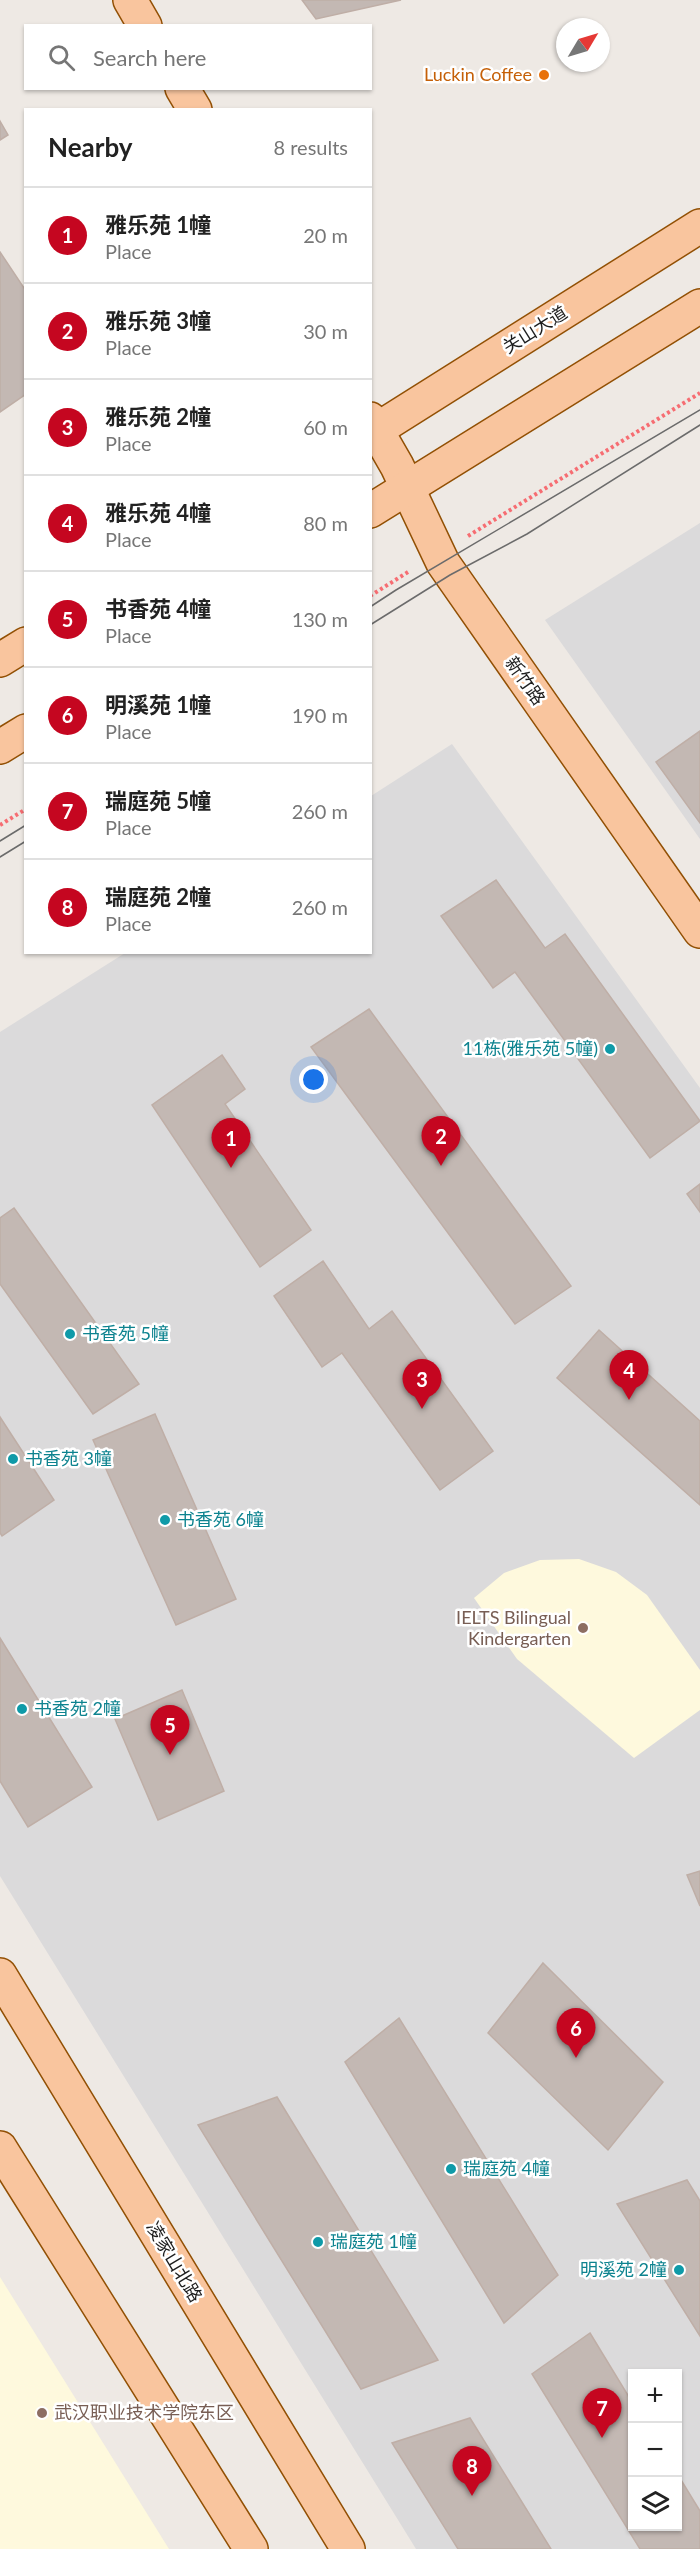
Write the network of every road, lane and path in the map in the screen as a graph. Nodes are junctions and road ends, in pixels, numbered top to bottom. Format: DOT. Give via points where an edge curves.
graph roads {
  1 [pos="130,0"];
  2 [pos="144,24"];
  3 [pos="183,90"];
  4 [pos="194,108"];
  5 [pos="700,226"];
  6 [pos="700,306"];
  7 [pos="700,393"];
  8 [pos="372,428"];
  9 [pos="407,487"];
  10 [pos="372,510"];
  11 [pos="438,553"];
  12 [pos="372,595"];
  13 [pos="24,645"];
  14 [pos="0,660"];
  15 [pos="24,732"];
  16 [pos="0,747"];
  17 [pos="24,810"];
  18 [pos="0,825"];
  19 [pos="700,931"];
  20 [pos="0,1975"];
  21 [pos="0,2148"];
  22 [pos="251,2549"];
  23 [pos="348,2549"];
  1 -- 2 [label="main road"];
  3 -- 4 [label="main road"];
  5 -- 8 [label="main road, 关山大道"];
  6 -- 9 [label="main road"];
  7 -- 11 [label="path"];
  8 -- 9 [label="main road, 新竹路"];
  9 -- 10 [label="main road"];
  9 -- 11 [label="main road, 新竹路"];
  11 -- 12 [label="path"];
  11 -- 19 [label="main road, 新竹路"];
  13 -- 14 [label="main road"];
  15 -- 16 [label="main road"];
  17 -- 18 [label="path"];
  20 -- 23 [label="main road, 凌家山北路"];
  21 -- 22 [label="main road"];
}
